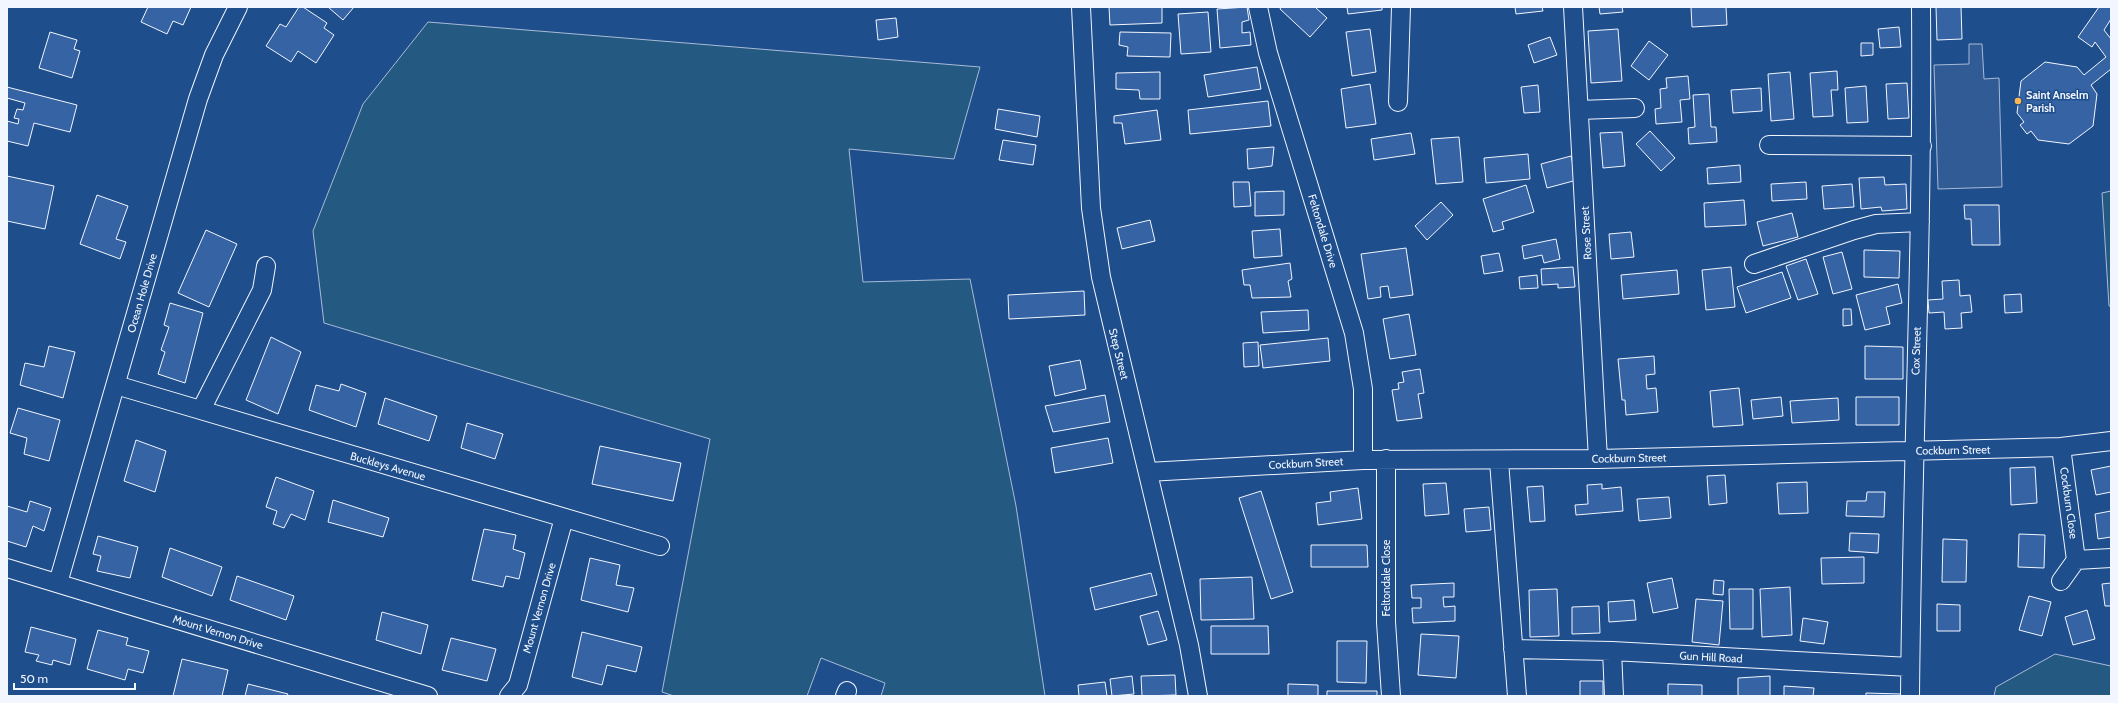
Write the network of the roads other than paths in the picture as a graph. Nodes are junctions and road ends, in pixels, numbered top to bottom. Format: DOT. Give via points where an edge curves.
graph roads {
  1 [pos="238,7"];
  2 [pos="1082,7"];
  3 [pos="1258,7"];
  4 [pos="1401,7"];
  5 [pos="1573,7"];
  6 [pos="1921,7"];
  7 [pos="1398,102"];
  8 [pos="1635,108"];
  9 [pos="1579,110"];
  10 [pos="1769,145"];
  11 [pos="1922,146"];
  12 [pos="1920,222"];
  13 [pos="1754,264"];
  14 [pos="266,266"];
  15 [pos="116,385"];
  16 [pos="201,410"];
  17 [pos="2111,441"];
  18 [pos="2061,447"];
  19 [pos="1913,450"];
  20 [pos="1386,459"];
  21 [pos="1598,459"];
  22 [pos="1363,460"];
  23 [pos="1499,461"];
  24 [pos="1148,472"];
  25 [pos="564,518"];
  26 [pos="660,546"];
  27 [pos="2111,558"];
  28 [pos="2076,560"];
  29 [pos="7,568"];
  30 [pos="2061,581"];
  31 [pos="58,584"];
  32 [pos="1513,649"];
  33 [pos="1612,651"];
  34 [pos="1910,667"];
  35 [pos="428,696"];
  36 [pos="509,696"];
  37 [pos="1198,696"];
  38 [pos="1390,696"];
  39 [pos="1517,696"];
  40 [pos="1614,696"];
  41 [pos="1910,696"];
  1 -- 15 [label="street, Ocean Hole Drive" via="214,55 198,99"];
  2 -- 24 [label="street, Step Street" via="1091,208 1101,277"];
  3 -- 22 [label="street, Feltondale Drive" via="1268,53 1354,333 1363,389"];
  4 -- 7 [label="street"];
  5 -- 9 [label="street, Rose Street"];
  6 -- 11 [label="street, Cox Street"];
  8 -- 9 [label="street"];
  9 -- 21 [label="street, Rose Street"];
  10 -- 11 [label="street"];
  11 -- 12 [label="street, Cox Street"];
  12 -- 13 [label="street" via="1876,224"];
  12 -- 19 [label="street, Cox Street"];
  14 -- 16 [label="street" via="262,290"];
  15 -- 16 [label="street, Buckleys Avenue"];
  15 -- 31 [label="street, Ocean Hole Drive"];
  16 -- 25 [label="street, Buckleys Avenue"];
  17 -- 18 [label="street, Cockburn Street"];
  18 -- 19 [label="street, Cockburn Street"];
  18 -- 28 [label="street, Cockburn Close"];
  19 -- 21 [label="street, Cockburn Street"];
  19 -- 34 [label="street, Cox Street"];
  20 -- 22 [label="street, Cockburn Street"];
  20 -- 23 [label="street, Cockburn Street"];
  20 -- 38 [label="street, Feltondale Close" via="1386,622"];
  21 -- 23 [label="street, Cockburn Street"];
  22 -- 24 [label="street, Cockburn Street"];
  23 -- 32 [label="street"];
  24 -- 37 [label="street, Step Street" via="1189,645"];
  25 -- 26 [label="street, Buckleys Avenue"];
  25 -- 36 [label="street, Mount Vernon Drive" via="518,685"];
  27 -- 28 [label="street"];
  28 -- 30 [label="street"];
  29 -- 31 [label="street, Mount Vernon Drive"];
  31 -- 35 [label="street, Mount Vernon Drive"];
  32 -- 33 [label="street, Gun Hill Road"];
  32 -- 39 [label="street"];
  33 -- 34 [label="street, Gun Hill Road"];
  33 -- 40 [label="street"];
  34 -- 41 [label="street, Cox Street"];
}
